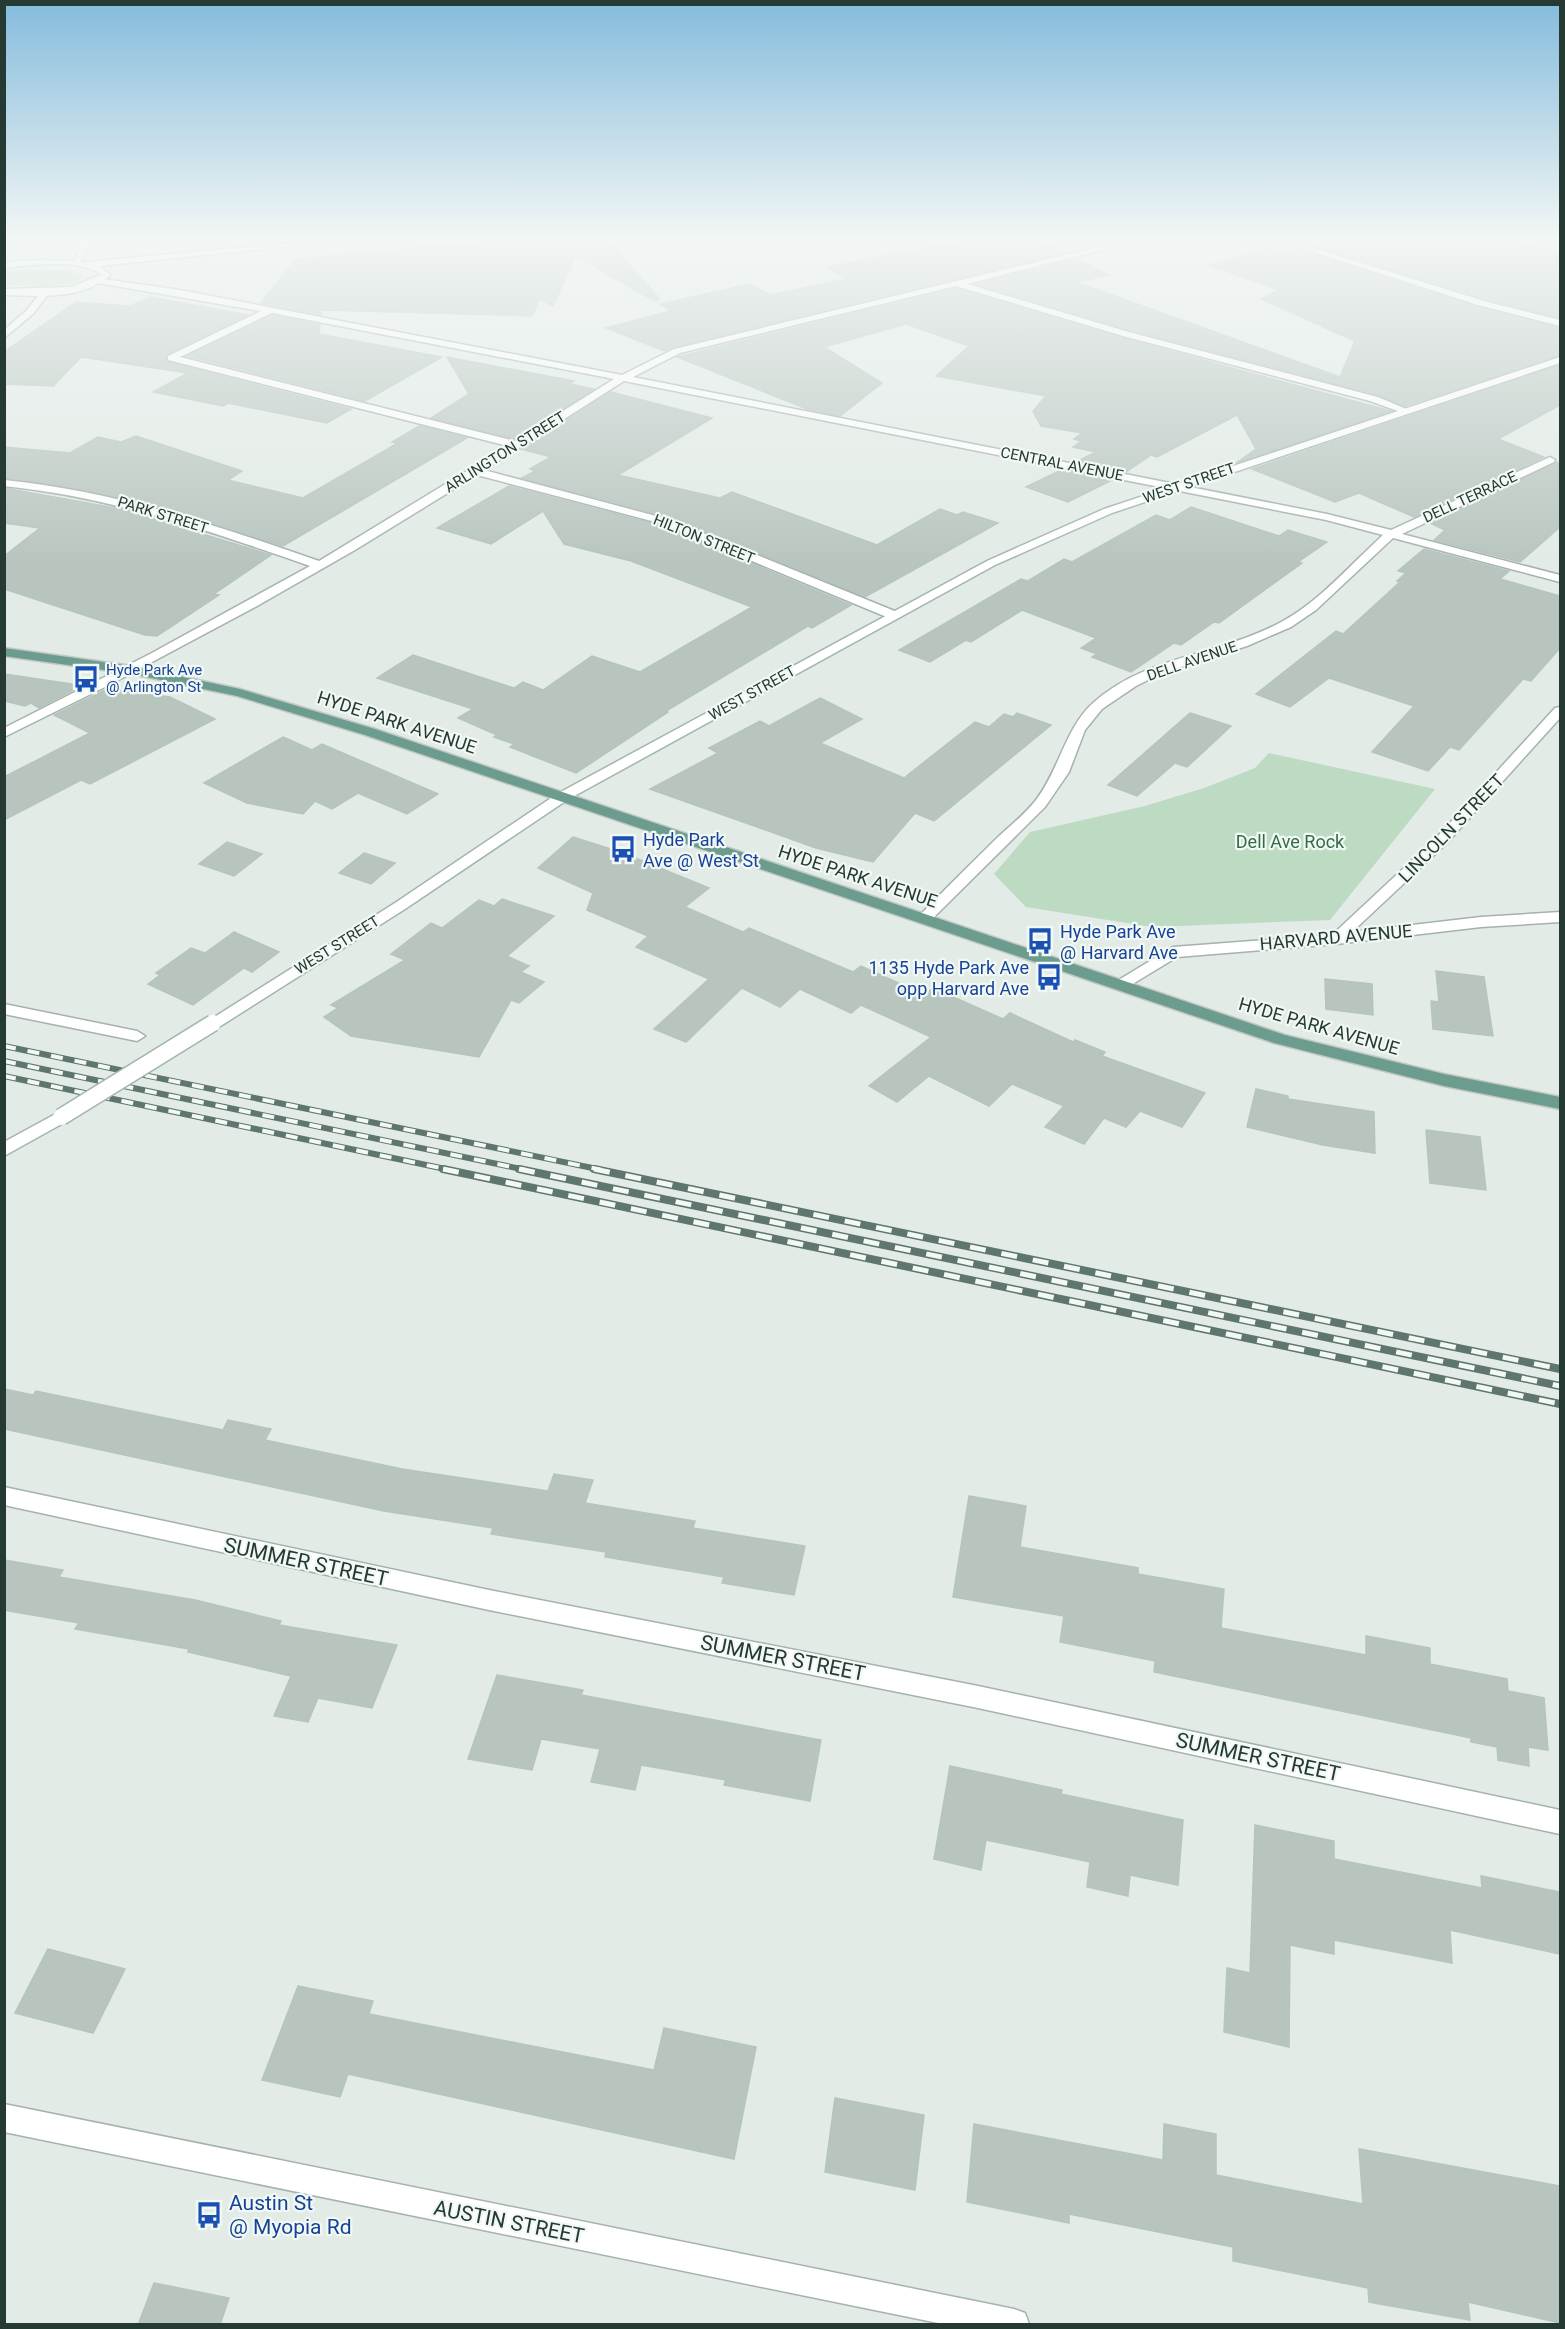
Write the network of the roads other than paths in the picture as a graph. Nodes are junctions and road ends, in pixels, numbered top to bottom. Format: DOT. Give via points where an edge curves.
graph roads {
  1 [pos="195,347"];
  2 [pos="457,347"];
  3 [pos="693,347"];
  4 [pos="1178,347"];
  5 [pos="1560,360"];
  6 [pos="653,362"];
  7 [pos="621,379"];
  8 [pos="666,388"];
  9 [pos="1406,411"];
  10 [pos="517,445"];
  11 [pos="1550,460"];
  12 [pos="474,471"];
  13 [pos="4,483"];
  14 [pos="1178,486"];
  15 [pos="1390,535"];
  16 [pos="318,565"];
  17 [pos="1560,579"];
  18 [pos="893,615"];
  19 [pos="4,652"];
  20 [pos="132,670"];
  21 [pos="1560,711"];
  22 [pos="4,733"];
  23 [pos="562,797"];
  24 [pos="1560,917"];
  25 [pos="925,918"];
  26 [pos="1336,939"];
  27 [pos="1120,984"];
  28 [pos="4,1010"];
  29 [pos="137,1036"];
  30 [pos="1560,1102"];
  31 [pos="4,1150"];
  32 [pos="4,1496"];
  33 [pos="1560,1822"];
  34 [pos="4,2118"];
  35 [pos="1014,2325"];
  1 -- 10 [label="street" via="171,358"];
  2 -- 7 [label="street, CENTRAL AVENUE"];
  3 -- 6 [label="street, ARLINGTON STREET"];
  4 -- 9 [label="street"];
  5 -- 9 [label="street, WEST STREET"];
  6 -- 7 [label="street, ARLINGTON STREET"];
  6 -- 8 [label="street"];
  7 -- 8 [label="street, CENTRAL AVENUE"];
  7 -- 10 [label="street, ARLINGTON STREET"];
  8 -- 14 [label="street, CENTRAL AVENUE"];
  9 -- 14 [label="street, WEST STREET"];
  10 -- 12 [label="street, ARLINGTON STREET"];
  11 -- 15 [label="street, DELL TERRACE"];
  12 -- 16 [label="street, ARLINGTON STREET"];
  12 -- 18 [label="street, HILTON STREET" via="667,522"];
  13 -- 16 [label="street, PARK STREET" via="75,490 108,498"];
  14 -- 15 [label="street, CENTRAL AVENUE" via="1327,517"];
  14 -- 18 [label="street, WEST STREET" via="1064,529"];
  15 -- 17 [label="street, CENTRAL AVENUE"];
  15 -- 25 [label="street, DELL AVENUE" via="1312,607 1287,624 1243,643 1157,670 1097,706 1079,729 1062,772 1040,804"];
  16 -- 20 [label="street, ARLINGTON STREET"];
  18 -- 23 [label="street, WEST STREET"];
  19 -- 20 [label="main road, HYDE PARK AVENUE"];
  20 -- 22 [label="street, ARLINGTON STREET"];
  20 -- 23 [label="main road, HYDE PARK AVENUE" via="240,693"];
  21 -- 26 [label="street, LINCOLN STREET" via="1434,848"];
  23 -- 25 [label="main road, HYDE PARK AVENUE"];
  23 -- 31 [label="street, WEST STREET, bridge" via="400,906"];
  24 -- 26 [label="street, HARVARD AVENUE"];
  25 -- 27 [label="main road, HYDE PARK AVENUE"];
  26 -- 27 [label="street, HARVARD AVENUE" via="1173,952"];
  27 -- 30 [label="main road, HYDE PARK AVENUE" via="1280,1039 1444,1080"];
  28 -- 29 [label="street"];
  32 -- 33 [label="street, SUMMER STREET"];
  34 -- 35 [label="street, AUSTIN STREET"];
}
